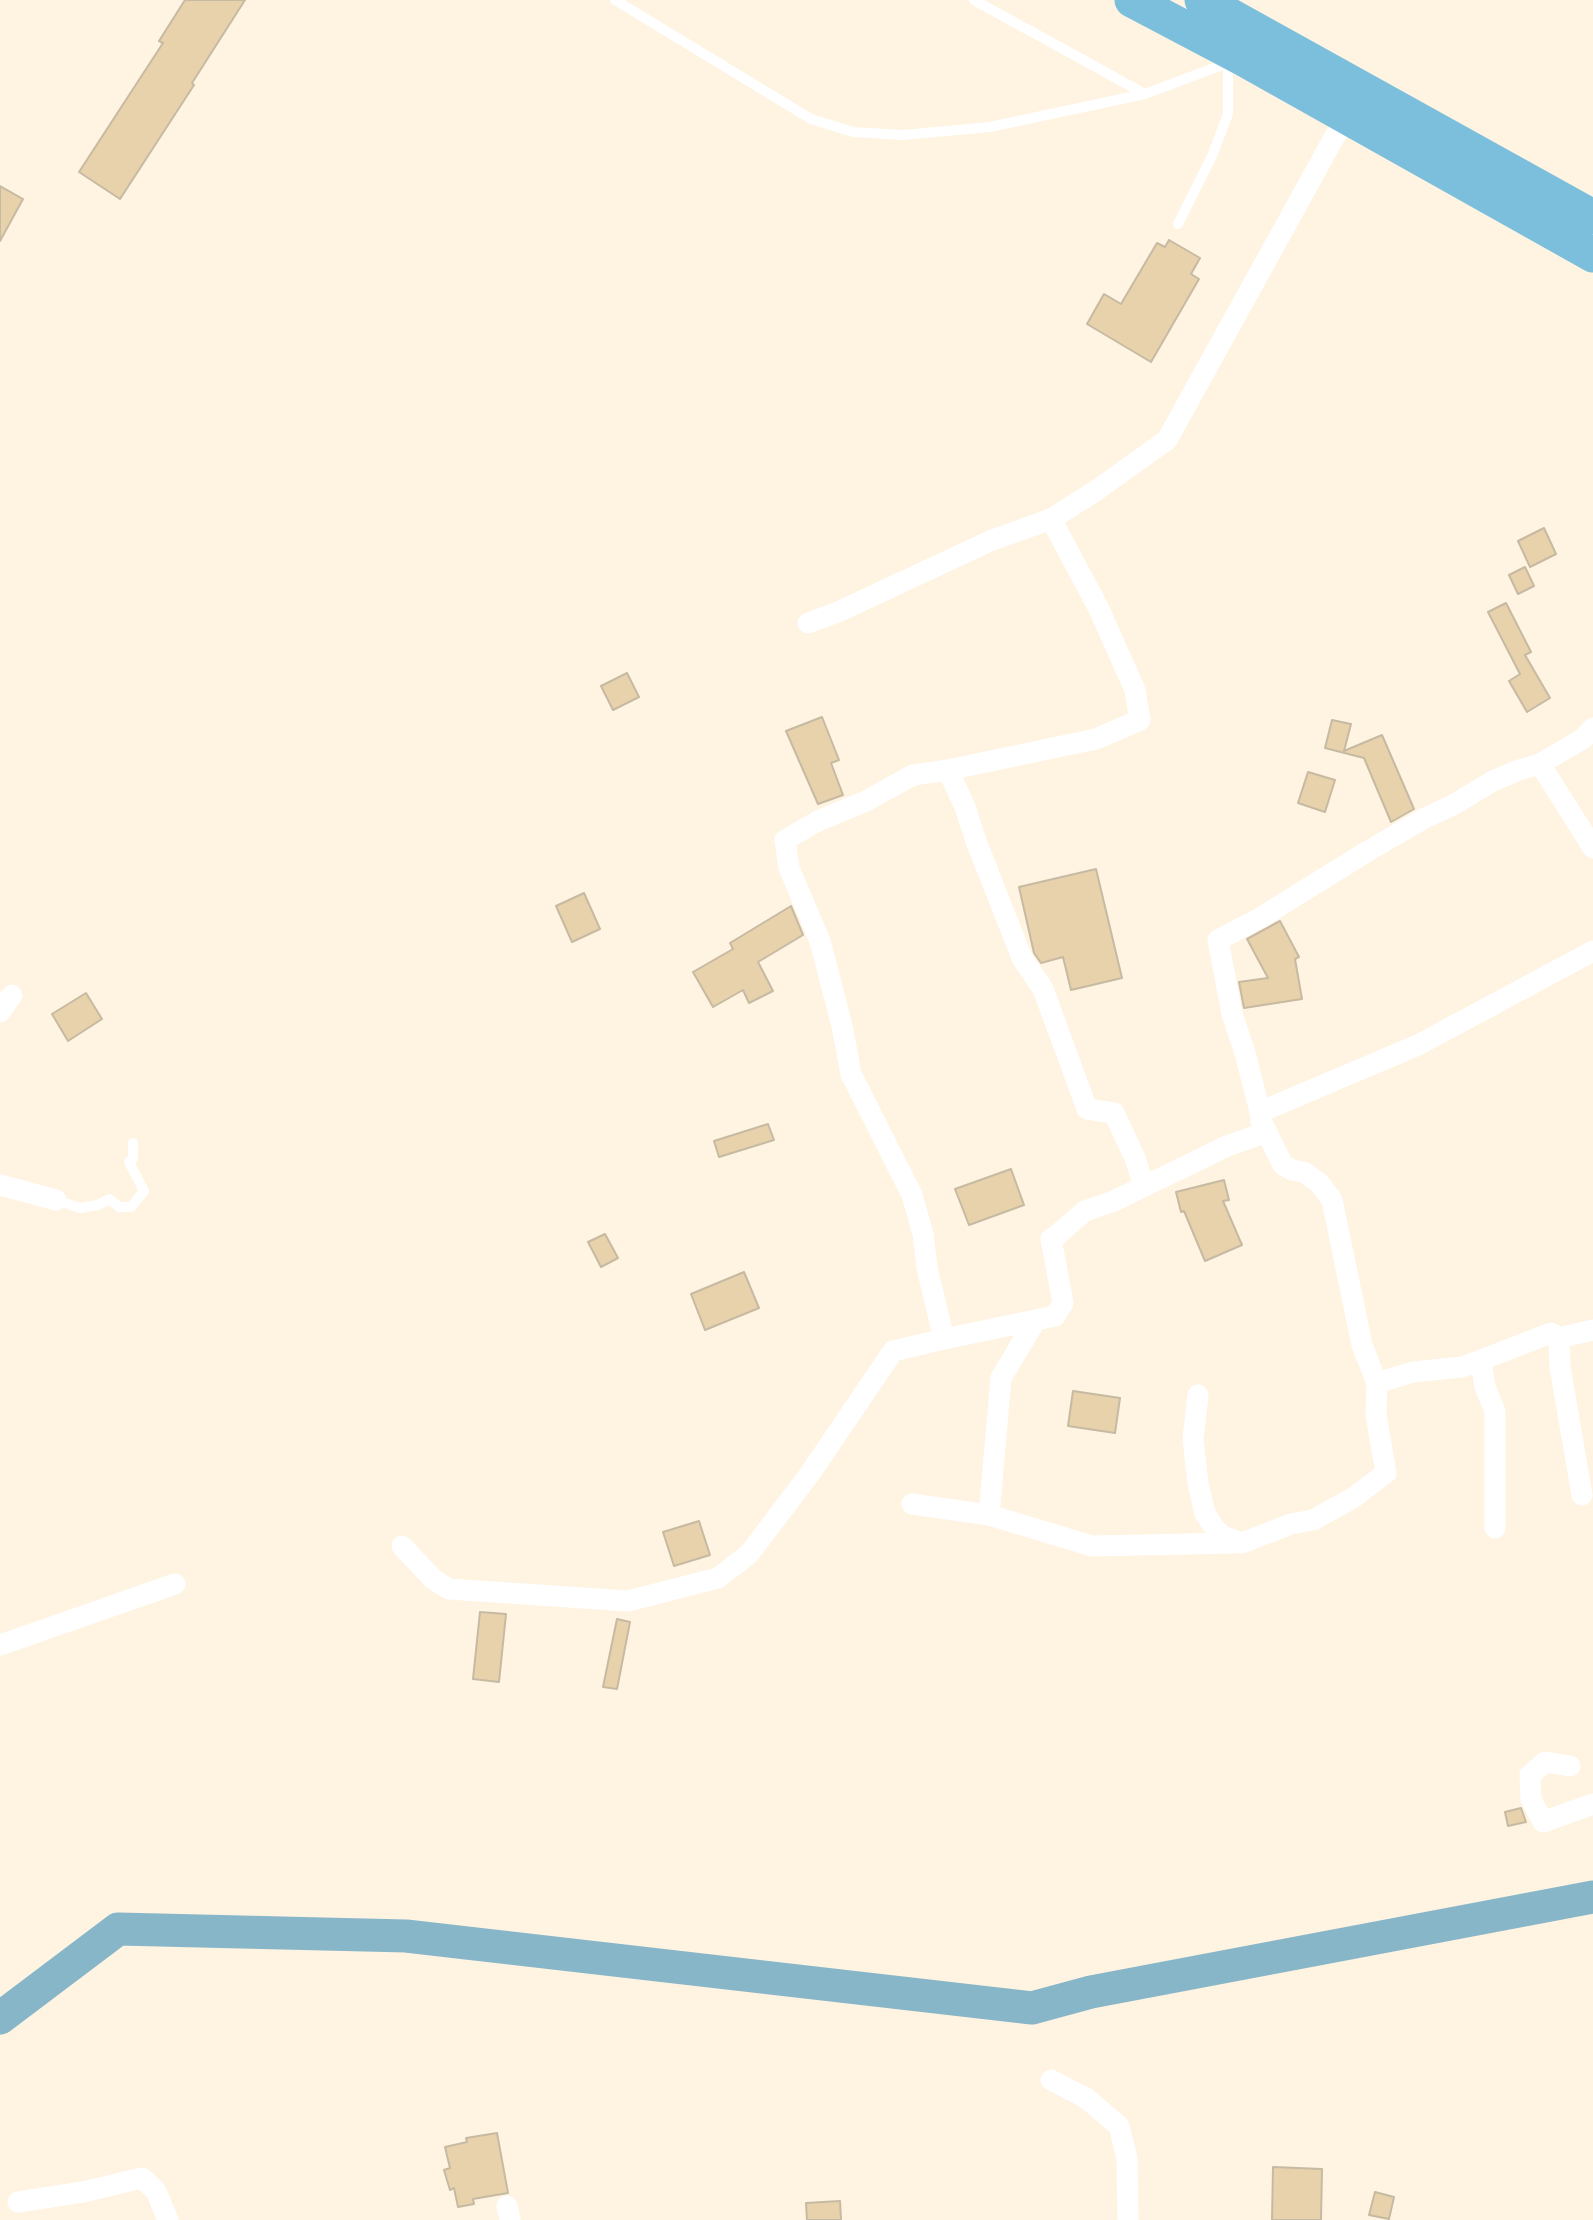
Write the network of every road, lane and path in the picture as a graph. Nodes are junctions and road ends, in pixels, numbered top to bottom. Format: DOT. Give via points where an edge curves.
graph roads {
  1 [pos="615,0"];
  2 [pos="974,0"];
  3 [pos="1132,0"];
  4 [pos="1202,0"];
  5 [pos="1235,61"];
  6 [pos="1145,94"];
  7 [pos="1348,117"];
  8 [pos="1593,217"];
  9 [pos="1178,224"];
  10 [pos="1593,255"];
  11 [pos="1051,519"];
  12 [pos="808,623"];
  13 [pos="1593,728"];
  14 [pos="1540,764"];
  15 [pos="948,770"];
  16 [pos="1593,848"];
  17 [pos="1593,951"];
  18 [pos="1264,1122"];
  19 [pos="133,1143"];
  20 [pos="0,1185"];
  21 [pos="1144,1186"];
  22 [pos="56,1200"];
  23 [pos="1035,1321"];
  24 [pos="1593,1330"];
  25 [pos="1559,1338"];
  26 [pos="944,1339"];
  27 [pos="1481,1360"];
  28 [pos="1377,1383"];
  29 [pos="1198,1395"];
  30 [pos="1582,1495"];
  31 [pos="912,1504"];
  32 [pos="989,1515"];
  33 [pos="1495,1528"];
  34 [pos="1242,1543"];
  35 [pos="402,1546"];
  36 [pos="175,1584"];
  37 [pos="0,1645"];
  38 [pos="1570,1766"];
  39 [pos="1593,1804"];
  40 [pos="1051,2080"];
  41 [pos="18,2202"];
  42 [pos="168,2220"];
  43 [pos="1128,2220"];
  1 -- 6 [label="lane" via="811,119 852,132 903,135 990,127"];
  2 -- 6 [label="lane"];
  3 -- 5 [label="main road"];
  4 -- 8 [label="main road"];
  5 -- 6 [label="lane"];
  5 -- 7 [label="main road"];
  5 -- 9 [label="lane" via="1228,114"];
  7 -- 10 [label="main road"];
  7 -- 11 [label="street" via="1167,440"];
  11 -- 12 [label="street" via="990,541"];
  11 -- 15 [label="street" via="1100,609 1135,691 1140,720 1096,739"];
  13 -- 14 [label="street"];
  14 -- 16 [label="street"];
  14 -- 18 [label="street" via="1493,782 1425,818 1218,940 1232,1014"];
  15 -- 21 [label="street" via="1022,958 1043,989 1087,1108 1114,1113"];
  15 -- 26 [label="street" via="913,775 785,840 789,868 820,941 851,1074 912,1195"];
  17 -- 18 [label="street"];
  18 -- 21 [label="street" via="1227,1146"];
  18 -- 28 [label="street" via="1283,1165 1304,1172 1332,1200 1362,1345"];
  19 -- 22 [label="lane" via="129,1162 144,1191 131,1207 118,1207 109,1199 80,1208"];
  20 -- 22 [label="street"];
  21 -- 23 [label="street" via="1085,1211 1051,1238 1063,1303 1055,1317"];
  23 -- 26 [label="street"];
  23 -- 32 [label="street" via="1001,1378"];
  24 -- 25 [label="street"];
  25 -- 27 [label="street" via="1551,1333"];
  25 -- 30 [label="street"];
  26 -- 35 [label="street" via="893,1351 749,1554 718,1578 628,1601 449,1589"];
  27 -- 28 [label="street"];
  27 -- 33 [label="street" via="1494,1411"];
  28 -- 34 [label="street" via="1376,1415 1386,1473 1313,1520"];
  29 -- 34 [label="street" via="1194,1439 1205,1513 1223,1536"];
  31 -- 32 [label="street"];
  32 -- 34 [label="street" via="1092,1546"];
  36 -- 37 [label="street"];
  38 -- 39 [label="street" via="1545,1762 1530,1775 1531,1799 1543,1822"];
  40 -- 43 [label="street" via="1086,2098 1119,2126 1127,2158"];
  41 -- 42 [label="street" via="142,2178 156,2191"];
}
